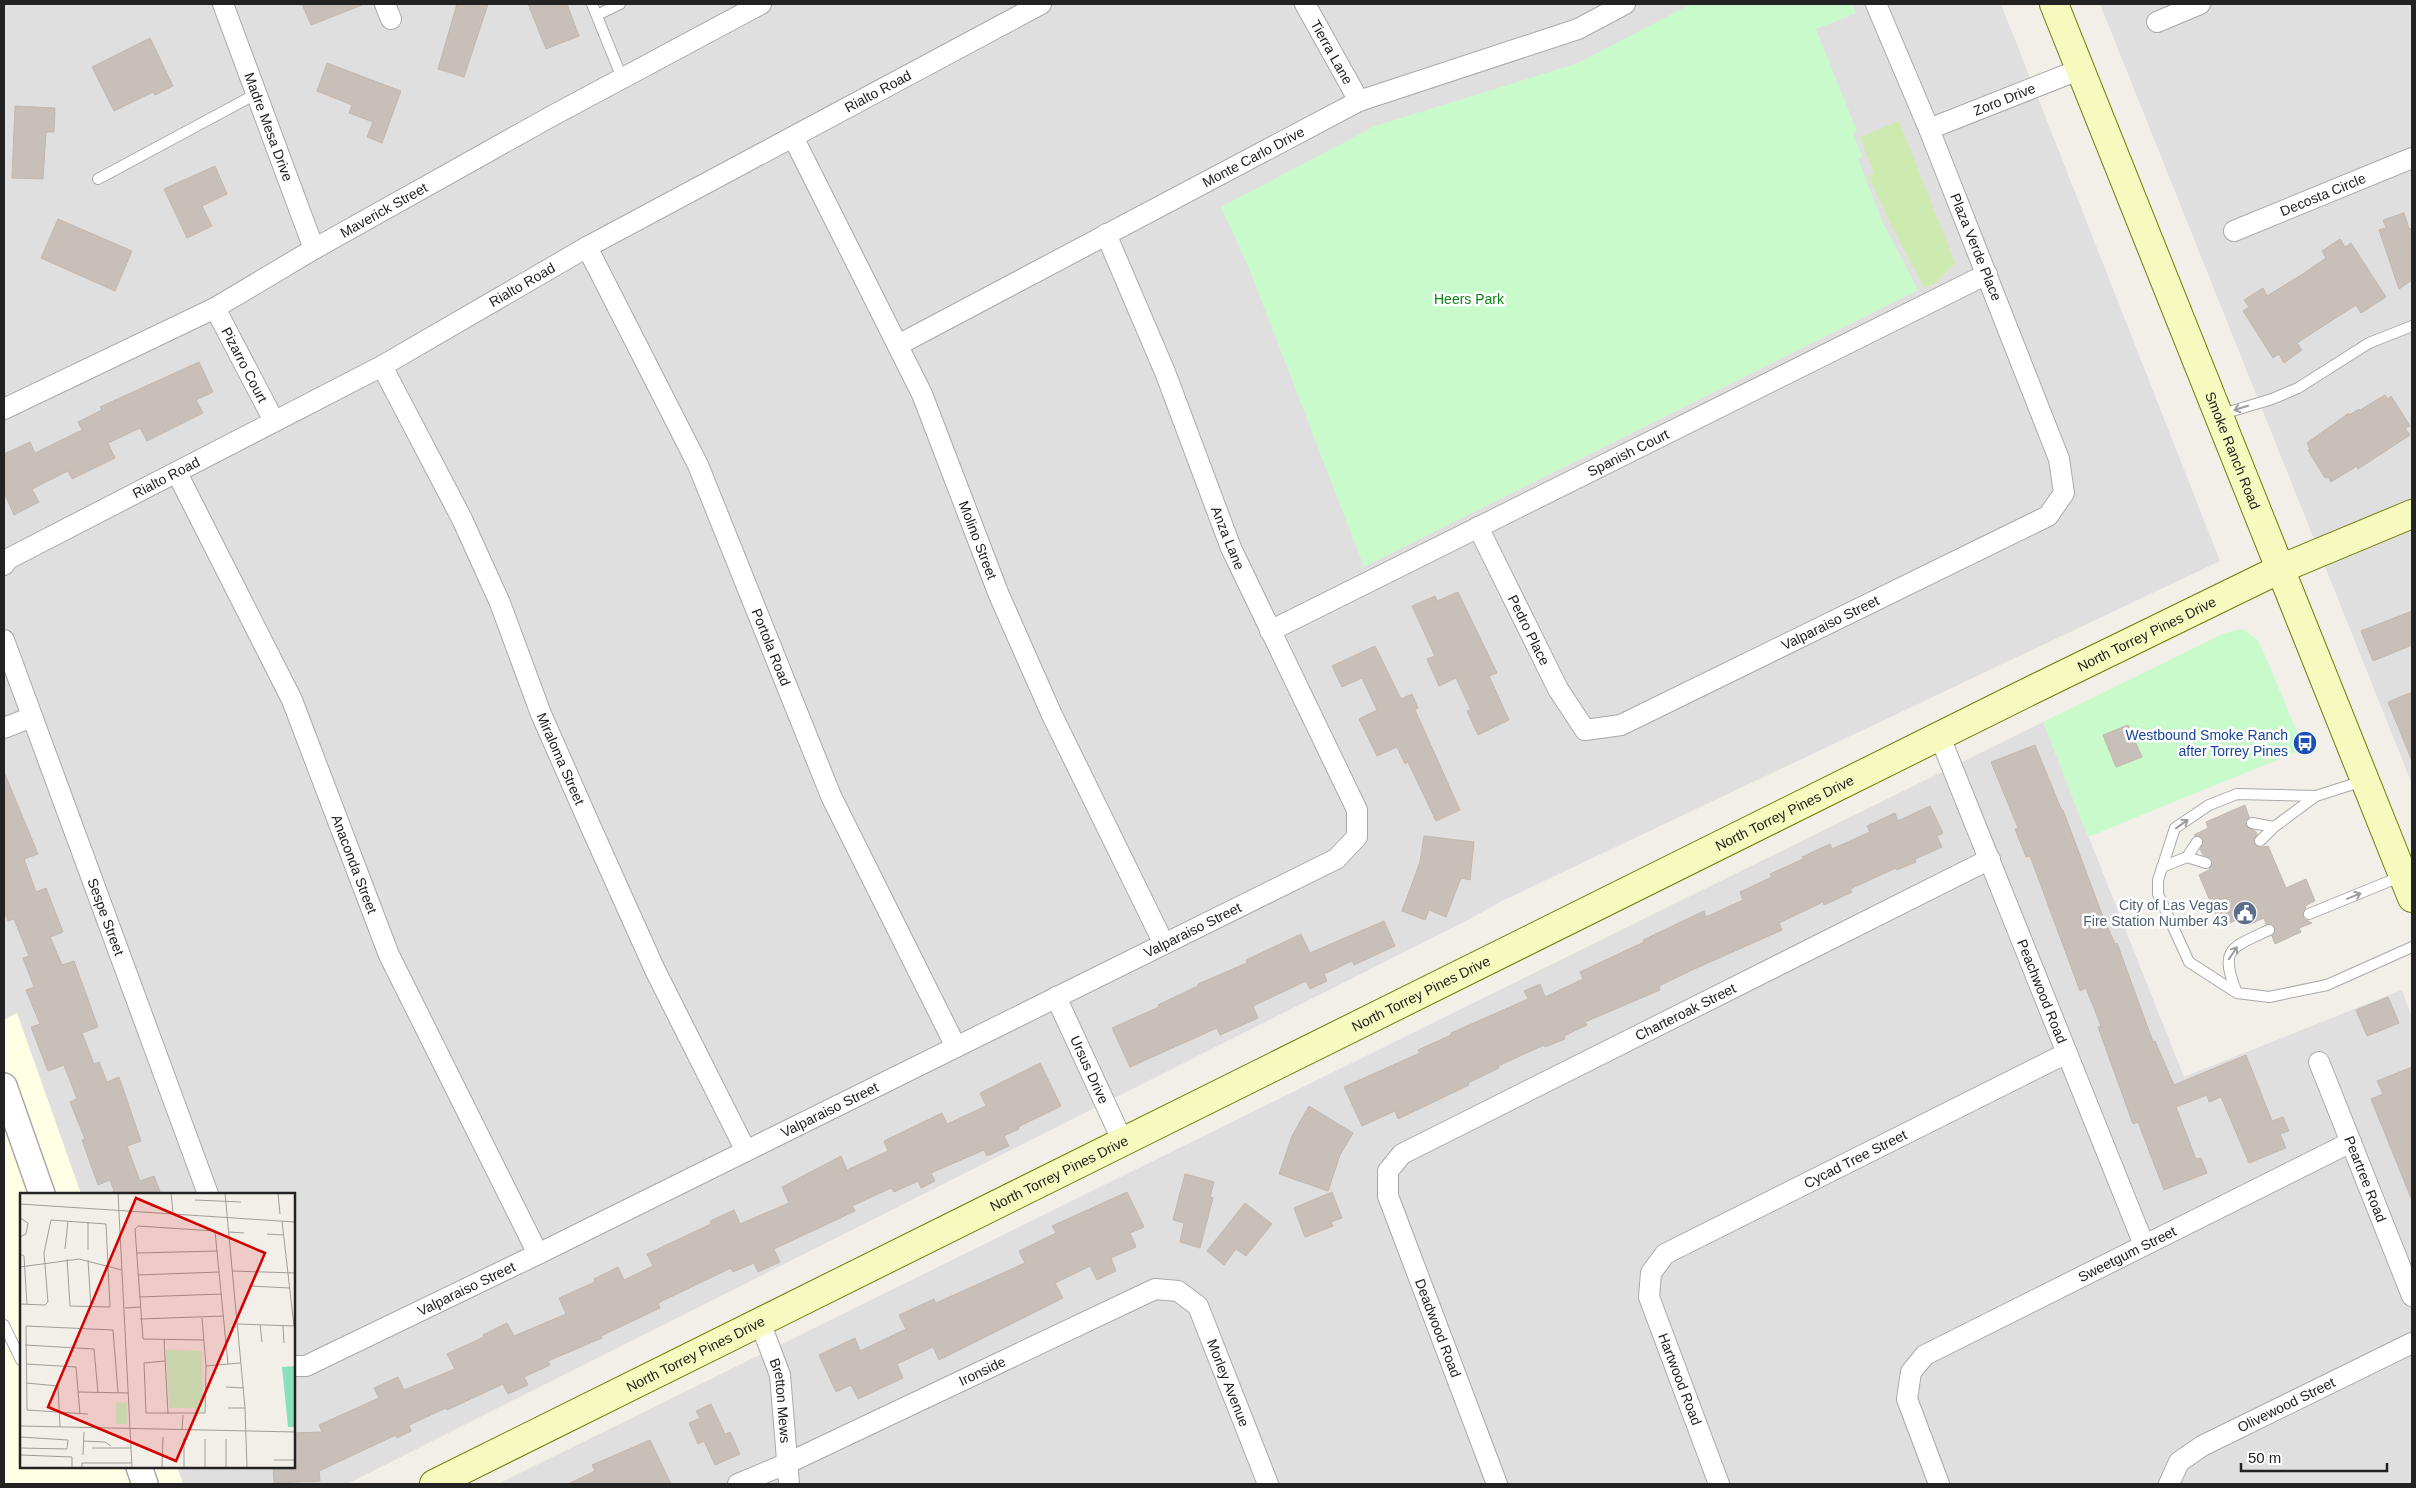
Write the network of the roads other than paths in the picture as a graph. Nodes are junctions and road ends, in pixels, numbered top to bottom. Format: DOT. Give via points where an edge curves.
graph roads {
  1 [pos="222,4"];
  2 [pos="592,4"];
  3 [pos="620,4"];
  4 [pos="761,4"];
  5 [pos="1041,4"];
  6 [pos="1305,4"];
  7 [pos="1625,4"];
  8 [pos="1876,4"];
  9 [pos="2054,4"];
  10 [pos="2200,4"];
  11 [pos="597,15"];
  12 [pos="2157,22"];
  13 [pos="2081,69"];
  14 [pos="622,78"];
  15 [pos="256,94"];
  16 [pos="1358,101"];
  17 [pos="1929,129"];
  18 [pos="793,137"];
  19 [pos="2412,158"];
  20 [pos="98,179"];
  21 [pos="2234,232"];
  22 [pos="1106,234"];
  23 [pos="587,247"];
  24 [pos="314,249"];
  25 [pos="1987,274"];
  26 [pos="215,308"];
  27 [pos="2412,326"];
  28 [pos="898,345"];
  29 [pos="382,366"];
  30 [pos="4,409"];
  31 [pos="2218,415"];
  32 [pos="274,421"];
  33 [pos="177,473"];
  34 [pos="2064,493"];
  35 [pos="2412,514"];
  36 [pos="1478,527"];
  37 [pos="4,565"];
  38 [pos="2280,569"];
  39 [pos="1270,631"];
  40 [pos="4,640"];
  41 [pos="32,717"];
  42 [pos="4,728"];
  43 [pos="1585,730"];
  44 [pos="1940,737"];
  45 [pos="2365,780"];
  46 [pos="2316,796"];
  47 [pos="2252,823"];
  48 [pos="2274,826"];
  49 [pos="1357,837"];
  50 [pos="2260,841"];
  51 [pos="2197,842"];
  52 [pos="2187,857"];
  53 [pos="1990,859"];
  54 [pos="2206,863"];
  55 [pos="2162,867"];
  56 [pos="2408,887"];
  57 [pos="2308,914"];
  58 [pos="2269,930"];
  59 [pos="1164,944"];
  60 [pos="2412,947"];
  61 [pos="2237,993"];
  62 [pos="1056,997"];
  63 [pos="956,1047"];
  64 [pos="2067,1053"];
  65 [pos="2319,1062"];
  66 [pos="4,1086"];
  67 [pos="1123,1142"];
  68 [pos="2351,1142"];
  69 [pos="746,1151"];
  70 [pos="1388,1171"];
  71 [pos="42,1193"];
  72 [pos="208,1193"];
  73 [pos="2144,1245"];
  74 [pos="538,1254"];
  75 [pos="1651,1273"];
  76 [pos="1178,1291"];
  77 [pos="2412,1296"];
  78 [pos="760,1322"];
  79 [pos="4,1325"];
  80 [pos="2412,1343"];
  81 [pos="20,1358"];
  82 [pos="295,1366"];
  83 [pos="788,1463"];
  84 [pos="139,1468"];
  85 [pos="2170,1481"];
  86 [pos="1263,1483"];
  87 [pos="145,1484"];
  88 [pos="434,1484"];
  89 [pos="738,1484"];
  90 [pos="789,1484"];
  91 [pos="1497,1484"];
  92 [pos="1719,1484"];
  93 [pos="1939,1484"];
  1 -- 15 [label="street, Madre Mesa Drive"];
  2 -- 11 [label="lane"];
  3 -- 11 [label="lane"];
  4 -- 14 [label="street, Maverick Street"];
  5 -- 18 [label="street, Rialto Road"];
  6 -- 16 [label="street, Tierra Lane"];
  7 -- 16 [label="street, Monte Carlo Drive" via="1578,29"];
  8 -- 17 [label="street, Plaza Verde Place"];
  9 -- 13 [label="main road, Smoke Ranch Road"];
  10 -- 12 [label="street"];
  11 -- 14 [label="lane"];
  13 -- 17 [label="street, Zoro Drive"];
  13 -- 31 [label="main road, Smoke Ranch Road"];
  14 -- 24 [label="street, Maverick Street"];
  15 -- 20 [label="lane"];
  15 -- 24 [label="street, Madre Mesa Drive"];
  16 -- 22 [label="street, Monte Carlo Drive"];
  17 -- 25 [label="street, Plaza Verde Place"];
  18 -- 23 [label="street, Rialto Road"];
  18 -- 28 [label="street, Molino Street"];
  19 -- 21 [label="street, Decosta Circle"];
  22 -- 28 [label="street, Monte Carlo Drive"];
  22 -- 39 [label="street, Anza Lane" via="1166,372 1231,548"];
  23 -- 29 [label="street, Rialto Road"];
  23 -- 63 [label="street, Portola Road" via="698,464 831,796"];
  24 -- 26 [label="street, Maverick Street"];
  25 -- 34 [label="street, Plaza Verde Place" via="2059,459"];
  25 -- 36 [label="street, Spanish Court"];
  26 -- 30 [label="street, Maverick Street"];
  26 -- 32 [label="street, Pizarro Court"];
  27 -- 31 [label="lane, one-way" via="2369,344 2298,388"];
  28 -- 59 [label="street, Molino Street" via="922,394 999,595 1052,715"];
  29 -- 32 [label="street, Rialto Road"];
  29 -- 69 [label="street, Miraloma Street" via="462,519 500,603 541,714 601,850 655,970"];
  31 -- 38 [label="main road, Smoke Ranch Road"];
  32 -- 33 [label="street, Rialto Road"];
  33 -- 37 [label="street, Rialto Road" via="8,559"];
  33 -- 74 [label="street, Anaconda Street" via="292,700 389,955"];
  34 -- 43 [label="street, Valparaiso Street" via="2048,516 1621,725"];
  35 -- 38 [label="main road, North Torrey Pines Drive"];
  36 -- 39 [label="street, Spanish Court"];
  36 -- 43 [label="street, Pedro Place" via="1558,689"];
  38 -- 44 [label="main road, North Torrey Pines Drive"];
  38 -- 45 [label="main road, Smoke Ranch Road"];
  39 -- 49 [label="street, Anza Lane" via="1357,810"];
  40 -- 41 [label="street, Sespe Street"];
  41 -- 42 [label="street"];
  41 -- 72 [label="street, Sespe Street"];
  44 -- 53 [label="street, Peachwood Road"];
  44 -- 67 [label="main road, North Torrey Pines Drive"];
  45 -- 46 [label="lane"];
  45 -- 56 [label="main road, Smoke Ranch Road"];
  46 -- 48 [label="lane"];
  55 -- 46 [label="lane, one-way" via="2175,828 2209,805 2237,794"];
  47 -- 48 [label="lane"];
  48 -- 50 [label="lane"];
  49 -- 59 [label="street, Valparaiso Street" via="1336,859"];
  51 -- 52 [label="lane"];
  52 -- 54 [label="lane"];
  52 -- 55 [label="lane"];
  53 -- 64 [label="street, Peachwood Road"];
  53 -- 70 [label="street, Charteroak Street" via="1402,1154"];
  55 -- 61 [label="lane" via="2158,894 2189,962"];
  57 -- 56 [label="lane, one-way"];
  61 -- 58 [label="lane, one-way" via="2227,970 2228,957 2239,944"];
  59 -- 62 [label="street, Valparaiso Street"];
  60 -- 61 [label="lane" via="2327,986 2269,997"];
  62 -- 63 [label="street, Valparaiso Street"];
  62 -- 67 [label="street, Ursus Drive"];
  63 -- 69 [label="street, Valparaiso Street"];
  64 -- 73 [label="street, Peachwood Road"];
  64 -- 75 [label="street, Cycad Tree Street" via="1665,1254"];
  65 -- 68 [label="street, Peartree Road"];
  66 -- 71 [label="street"];
  67 -- 78 [label="main road, North Torrey Pines Drive"];
  68 -- 73 [label="street, Sweetgum Street"];
  68 -- 77 [label="street, Peartree Road"];
  69 -- 74 [label="street, Valparaiso Street"];
  70 -- 91 [label="street, Deadwood Road" via="1388,1196"];
  73 -- 93 [label="street, Sweetgum Street" via="1925,1355 1911,1372 1907,1399"];
  74 -- 82 [label="street, Valparaiso Street" via="306,1366"];
  75 -- 92 [label="street, Hartwood Road" via="1649,1297"];
  76 -- 83 [label="street, Ironside" via="1155,1289"];
  76 -- 86 [label="street, Morley Avenue" via="1198,1306"];
  78 -- 83 [label="street, Bretton Mews" via="780,1375"];
  78 -- 88 [label="main road, North Torrey Pines Drive"];
  79 -- 81 [label="lane"];
  80 -- 85 [label="street, Olivewood Street" via="2202,1446 2179,1462"];
  83 -- 89 [label="street, Ironside"];
  83 -- 90 [label="street, Bretton Mews"];
  84 -- 87 [label="street"];
}
